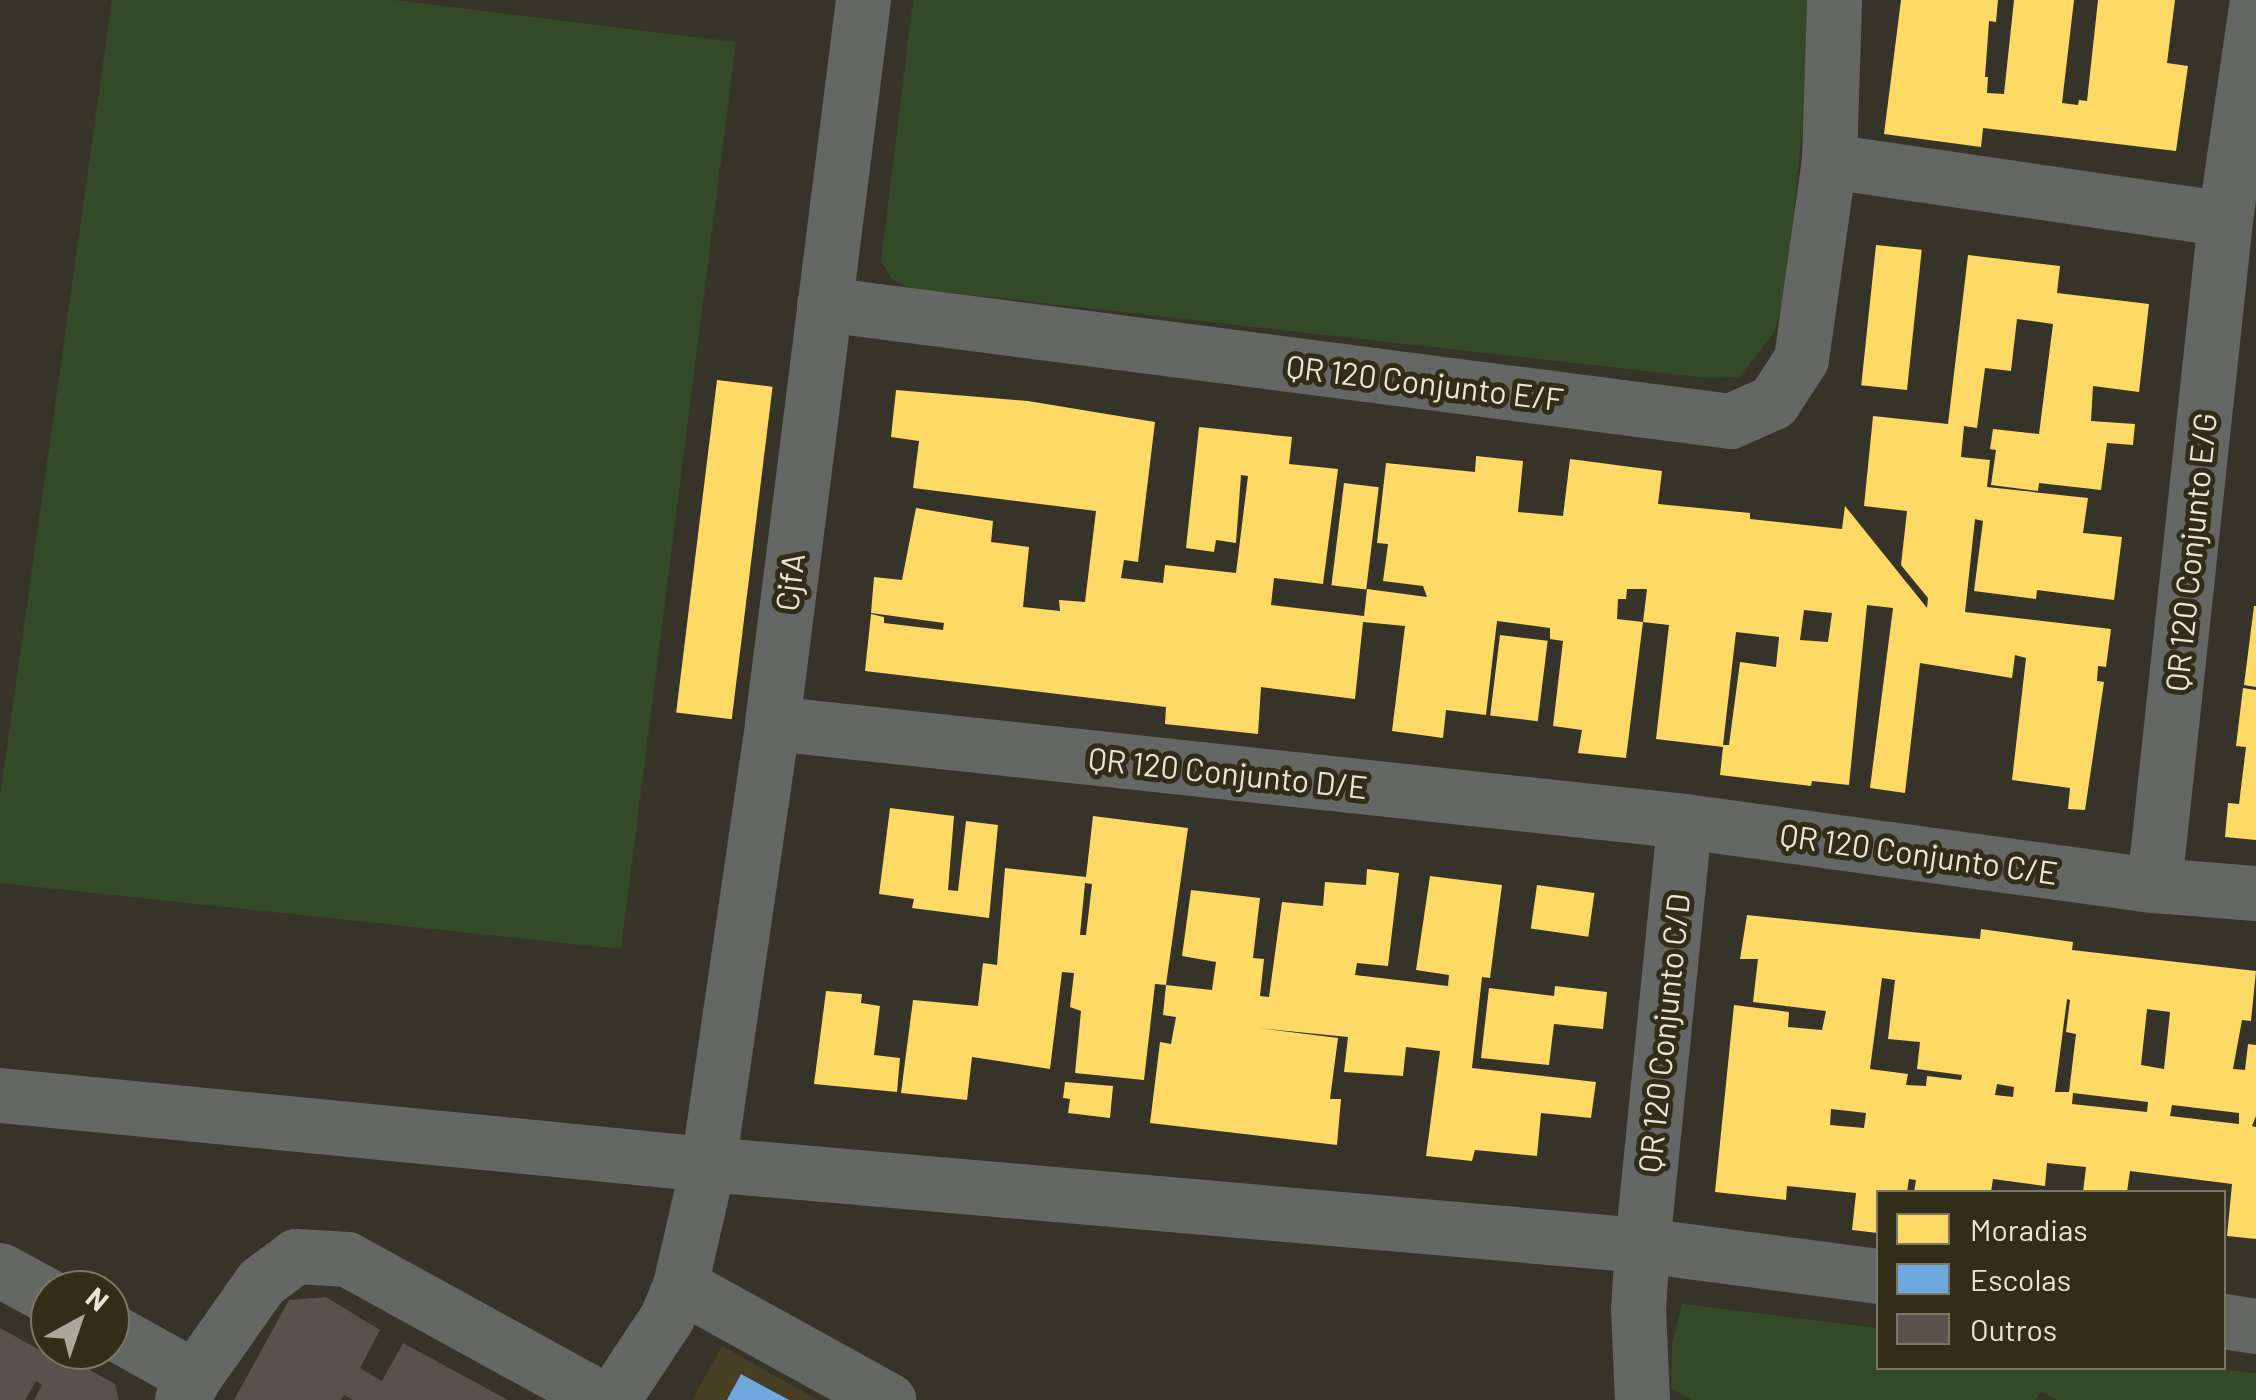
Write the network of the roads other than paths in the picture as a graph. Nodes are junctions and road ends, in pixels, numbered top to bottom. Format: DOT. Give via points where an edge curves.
graph roads {
  1 [pos="863,0"];
  2 [pos="1834,0"];
  3 [pos="2256,6"];
  4 [pos="1829,161"];
  5 [pos="2225,220"];
  6 [pos="824,304"];
  7 [pos="772,723"];
  8 [pos="1684,820"];
  9 [pos="2154,885"];
  10 [pos="2256,893"];
  11 [pos="0,1095"];
  12 [pos="708,1164"];
  13 [pos="1642,1244"];
  14 [pos="0,1270"];
  15 [pos="1876,1276"];
  16 [pos="680,1285"];
  17 [pos="30,1286"];
  18 [pos="2226,1321"];
  19 [pos="2256,1326"];
  20 [pos="130,1345"];
  21 [pos="188,1388"];
  22 [pos="604,1400"];
  23 [pos="612,1400"];
  24 [pos="888,1400"];
  25 [pos="1642,1400"];
  1 -- 6 [label="street, CjfA"];
  2 -- 4 [label="street, QR 120 Conjunto E/F"];
  3 -- 5 [label="street, QR 120 Conjunto E/G"];
  4 -- 5 [label="street"];
  4 -- 6 [label="street, QR 120 Conjunto E/F" via="1801,359 1774,402 1730,421"];
  5 -- 9 [label="street, QR 120 Conjunto E/G"];
  6 -- 7 [label="street, CjfA"];
  7 -- 8 [label="street, QR 120 Conjunto D/E"];
  7 -- 12 [label="street, CjfA"];
  8 -- 9 [label="street, QR 120 Conjunto C/E"];
  8 -- 13 [label="street, QR 120 Conjunto C/D"];
  9 -- 10 [label="street, QR 120 Conjunto C/E"];
  11 -- 12 [label="street"];
  12 -- 13 [label="street"];
  12 -- 16 [label="street, CjfA"];
  13 -- 15 [label="street"];
  13 -- 25 [label="street, QR 120 Conjunto C/D"];
  14 -- 17 [label="street"];
  16 -- 23 [label="street, CjfA" via="667,1317"];
  16 -- 24 [label="street"];
  18 -- 19 [label="street"];
  20 -- 21 [label="street"];
  21 -- 22 [label="street" via="261,1282 296,1256 346,1259"];
}
